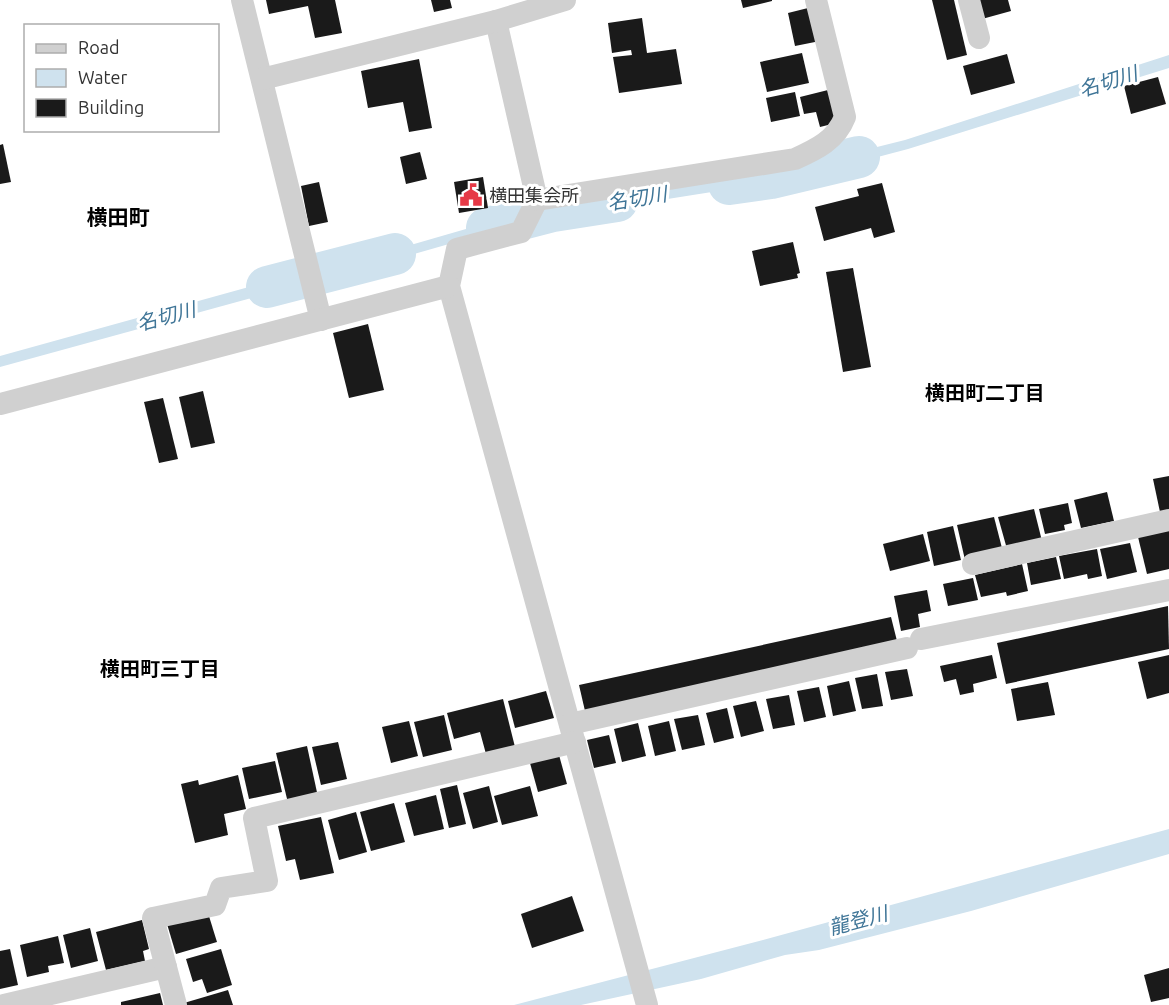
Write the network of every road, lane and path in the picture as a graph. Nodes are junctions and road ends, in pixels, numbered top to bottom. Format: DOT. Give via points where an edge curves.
graph roads {
  1 [pos="242,0"];
  2 [pos="565,0"];
  3 [pos="816,0"];
  4 [pos="969,0"];
  5 [pos="496,21"];
  6 [pos="979,38"];
  7 [pos="262,79"];
  8 [pos="537,200"];
  9 [pos="449,286"];
  10 [pos="321,320"];
  11 [pos="0,404"];
  12 [pos="1169,520"];
  13 [pos="973,564"];
  14 [pos="1169,590"];
  15 [pos="572,733"];
  16 [pos="166,967"];
  17 [pos="4,1005"];
  18 [pos="176,1005"];
  19 [pos="647,1005"];
  1 -- 7 [label="street"];
  2 -- 5 [label="street"];
  3 -- 8 [label="street" via="845,117 840,131 819,149 795,159"];
  4 -- 6 [label="street"];
  5 -- 7 [label="street"];
  5 -- 8 [label="street"];
  7 -- 10 [label="street"];
  8 -- 9 [label="street" via="521,232 458,249"];
  9 -- 10 [label="street"];
  9 -- 15 [label="street"];
  10 -- 11 [label="street"];
  12 -- 13 [label="street"];
  14 -- 15 [label="street" via="914,643"];
  15 -- 16 [label="street" via="254,818 267,880 221,888 215,905 153,918"];
  15 -- 19 [label="street"];
  16 -- 17 [label="street"];
  16 -- 18 [label="street"];
}
